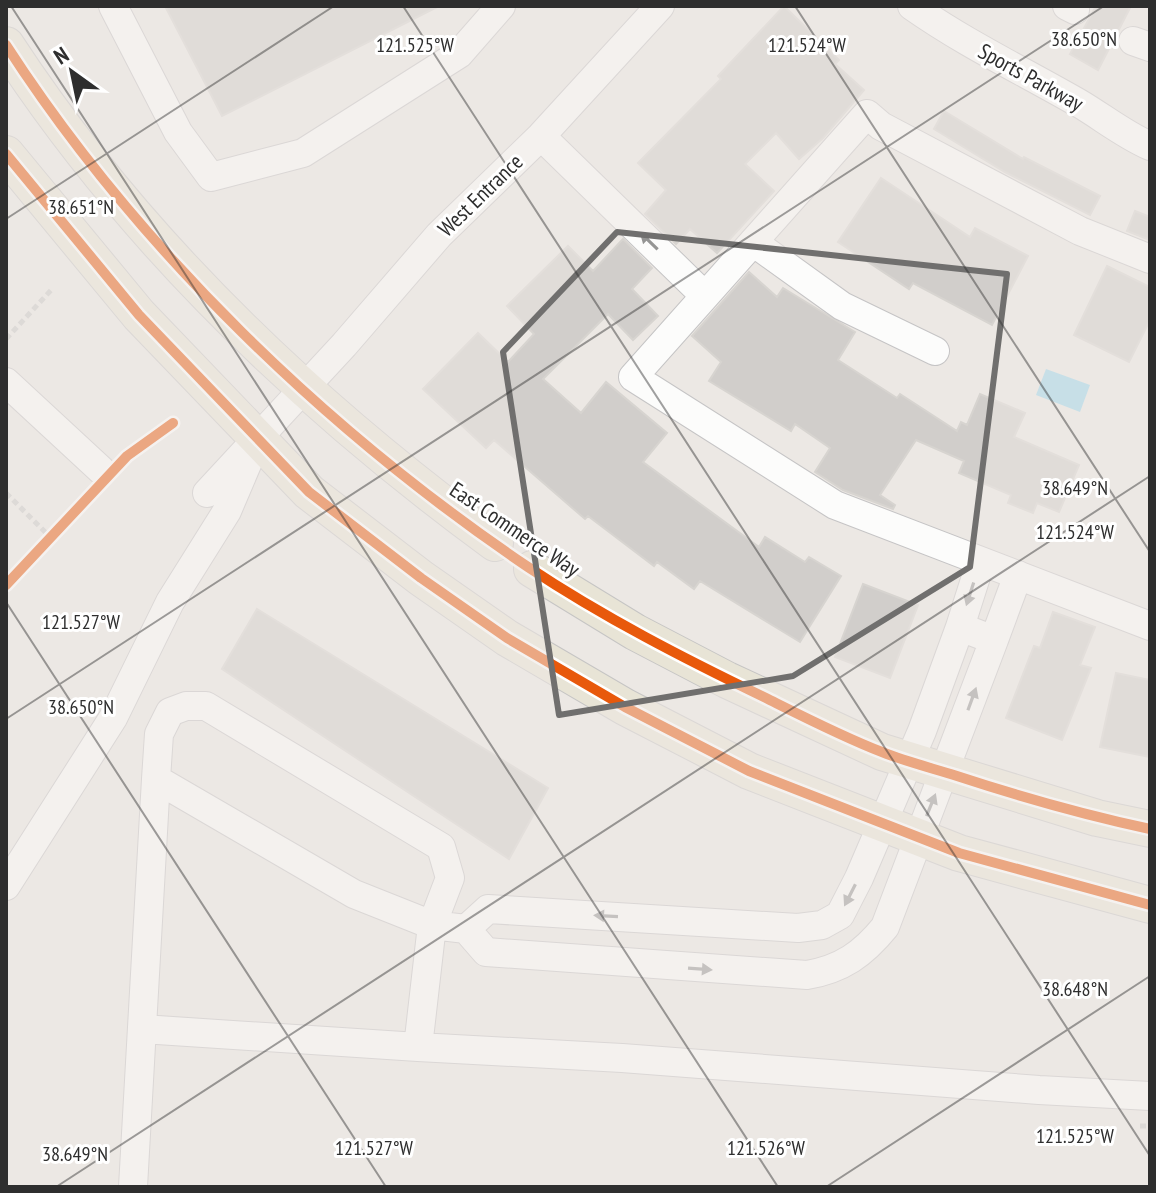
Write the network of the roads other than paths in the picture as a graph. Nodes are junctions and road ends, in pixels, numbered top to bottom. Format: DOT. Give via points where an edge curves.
graph roads {
  1 [pos="113,6"];
  2 [pos="501,6"];
  3 [pos="660,6"];
  4 [pos="912,6"];
  5 [pos="6,45"];
  6 [pos="541,136"];
  7 [pos="1150,146"];
  8 [pos="6,154"];
  9 [pos="753,242"];
  10 [pos="1150,259"];
  11 [pos="705,296"];
  12 [pos="935,351"];
  13 [pos="6,382"];
  14 [pos="304,388"];
  15 [pos="258,437"];
  16 [pos="101,470"];
  17 [pos="207,493"];
  18 [pos="495,543"];
  19 [pos="981,561"];
  20 [pos="532,569"];
  21 [pos="1018,575"];
  22 [pos="1150,626"];
  23 [pos="960,627"];
  24 [pos="994,640"];
  25 [pos="909,761"];
  26 [pos="944,772"];
  27 [pos="156,779"];
  28 [pos="882,824"];
  29 [pos="1150,829"];
  30 [pos="917,837"];
  31 [pos="6,886"];
  32 [pos="1150,905"];
  33 [pos="432,925"];
  34 [pos="466,929"];
  35 [pos="142,1029"];
  36 [pos="418,1047"];
  37 [pos="1150,1096"];
  38 [pos="133,1187"];
  1 -- 2 [label="street" via="178,132 211,177 303,153 459,54"];
  3 -- 6 [label="street, West Entrance"];
  4 -- 7 [label="street, Sports Parkway"];
  5 -- 14 [label="main road, East Commerce Way" via="153,237"];
  11 -- 6 [label="street, one-way"];
  6 -- 14 [label="street, West Entrance" via="439,235"];
  8 -- 15 [label="main road" via="139,315"];
  9 -- 10 [label="street" via="867,114 1080,231"];
  9 -- 11 [label="street"];
  9 -- 12 [label="street" via="842,306"];
  11 -- 19 [label="street" via="633,377 835,505"];
  13 -- 16 [label="street"];
  14 -- 15 [label="street, West Entrance"];
  14 -- 18 [label="main road, East Commerce Way"];
  15 -- 17 [label="street, West Entrance"];
  15 -- 28 [label="main road" via="309,492 507,638 749,771"];
  15 -- 31 [label="street" via="227,511 170,602 113,718"];
  18 -- 20 [label="street, East Commerce Way"];
  19 -- 21 [label="street"];
  19 -- 23 [label="street, one-way"];
  20 -- 25 [label="main road, East Commerce Way" via="727,680"];
  21 -- 22 [label="street"];
  21 -- 24 [label="street"];
  23 -- 24 [label="street"];
  23 -- 25 [label="street"];
  26 -- 24 [label="street, one-way"];
  25 -- 26 [label="main road, East Commerce Way"];
  25 -- 28 [label="street"];
  26 -- 29 [label="main road, East Commerce Way"];
  30 -- 26 [label="street, one-way"];
  27 -- 33 [label="street" via="354,894"];
  27 -- 33 [label="street" via="159,734 170,712 206,706 441,847 450,878"];
  27 -- 35 [label="street"];
  28 -- 30 [label="main road"];
  28 -- 34 [label="street, one-way" via="840,915 822,925 798,928 488,909"];
  30 -- 32 [label="main road"];
  34 -- 30 [label="street, one-way" via="486,952 751,973 829,971 869,947 885,927"];
  33 -- 34 [label="street"];
  33 -- 36 [label="street"];
  35 -- 36 [label="street"];
  35 -- 38 [label="street"];
  36 -- 37 [label="street"];
}
